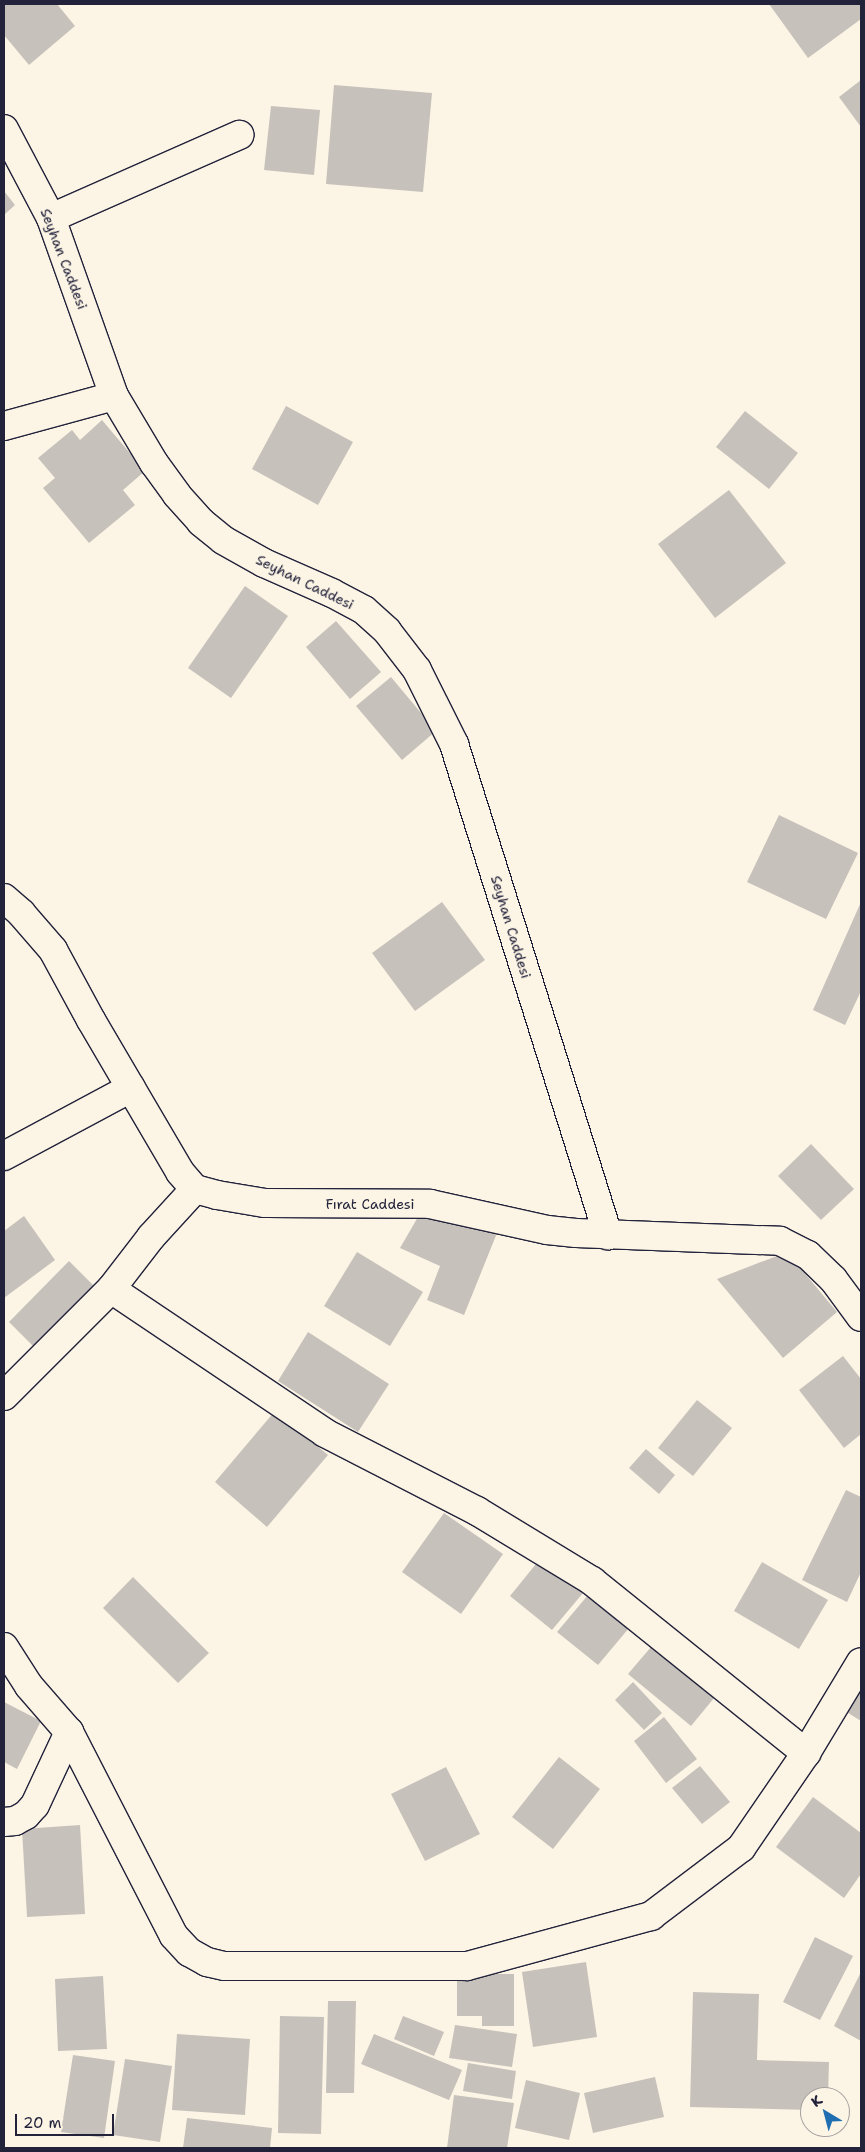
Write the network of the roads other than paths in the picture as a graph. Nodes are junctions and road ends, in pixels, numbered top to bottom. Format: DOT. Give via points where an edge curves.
graph roads {
  1 [pos="4,130"];
  2 [pos="239,135"];
  3 [pos="51,218"];
  4 [pos="114,396"];
  5 [pos="4,426"];
  6 [pos="4,898"];
  7 [pos="131,1088"];
  8 [pos="4,1156"];
  9 [pos="195,1189"];
  10 [pos="608,1235"];
  11 [pos="111,1288"];
  12 [pos="861,1317"];
  13 [pos="6,1391"];
  14 [pos="4,1647"];
  15 [pos="861,1662"];
  16 [pos="69,1732"];
  17 [pos="806,1753"];
  18 [pos="4,1822"];
  1 -- 3 [label="street, Seyhan Caddesi"];
  2 -- 3 [label="street"];
  3 -- 4 [label="street, Seyhan Caddesi"];
  4 -- 5 [label="street"];
  4 -- 10 [label="street, Seyhan Caddesi" via="154,463 201,522 223,540 264,563 364,610 387,631 417,670 454,744"];
  6 -- 7 [label="street" via="54,950"];
  7 -- 8 [label="street"];
  7 -- 9 [label="street" via="180,1172"];
  9 -- 10 [label="street, Fırat Caddesi" via="217,1196 265,1203 430,1204 547,1230"];
  9 -- 11 [label="street"];
  10 -- 12 [label="street, Fırat Caddesi" via="780,1241 808,1255 833,1279"];
  11 -- 13 [label="street"];
  11 -- 17 [label="street" via="325,1433 477,1511 592,1581"];
  14 -- 16 [label="street" via="29,1686"];
  15 -- 17 [label="street"];
  16 -- 17 [label="street" via="174,1936 189,1952 207,1962 225,1966 467,1966 651,1916 741,1848"];
  16 -- 18 [label="street" via="35,1805 16,1821"];
}
